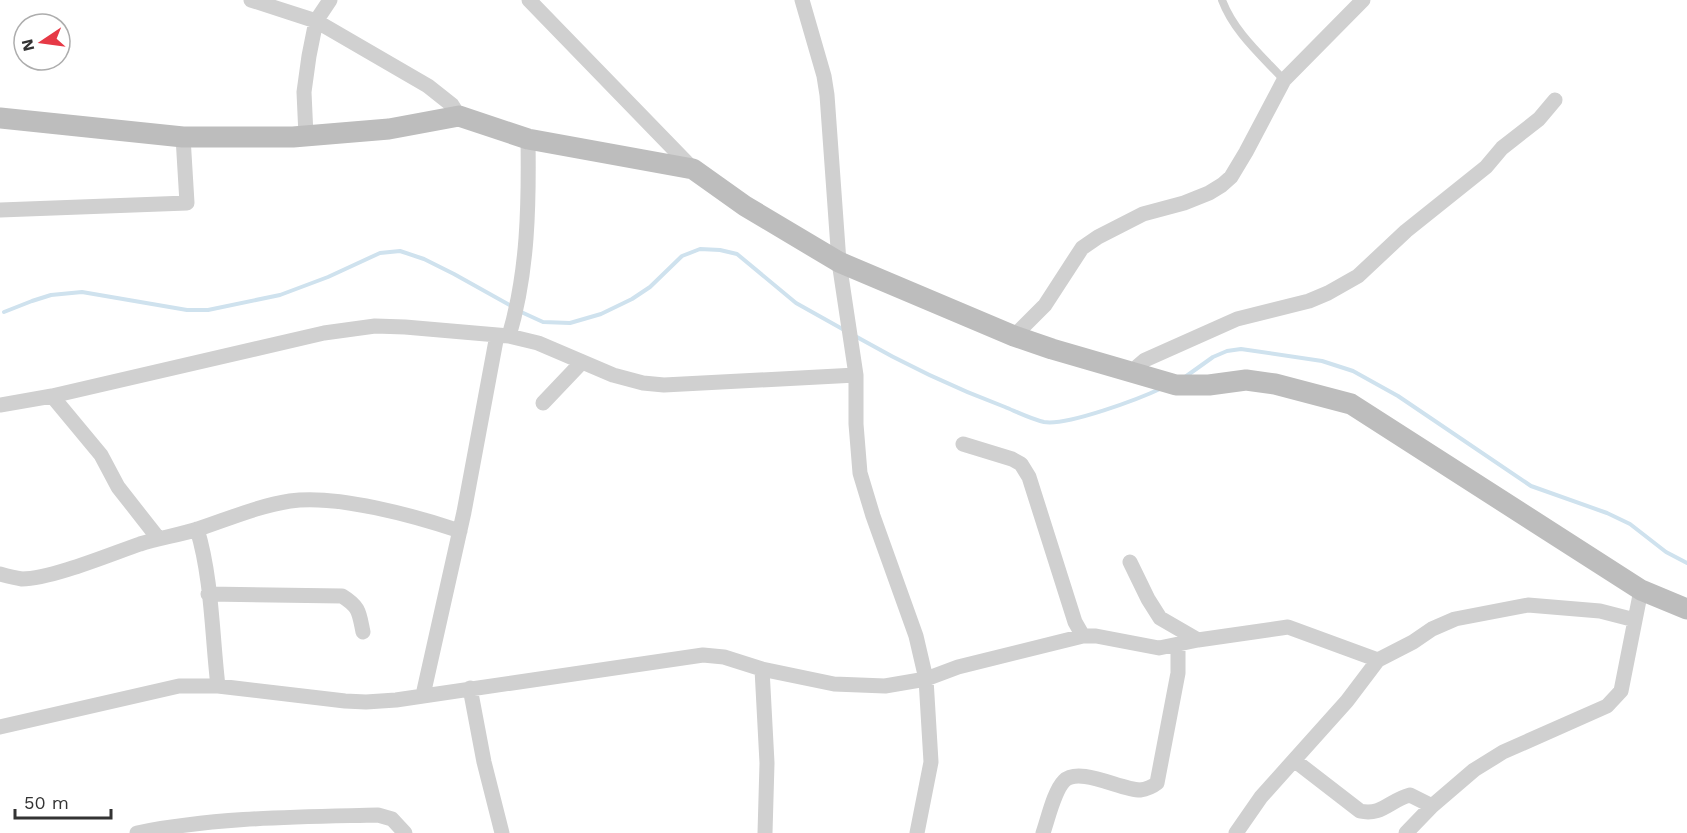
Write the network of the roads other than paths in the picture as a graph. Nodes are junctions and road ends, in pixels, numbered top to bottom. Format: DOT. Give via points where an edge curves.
graph roads {
  1 [pos="251,0"];
  2 [pos="330,0"];
  3 [pos="529,0"];
  4 [pos="802,0"];
  5 [pos="1222,0"];
  6 [pos="1363,0"];
  7 [pos="316,21"];
  8 [pos="1284,80"];
  9 [pos="1555,100"];
  10 [pos="459,116"];
  11 [pos="0,118"];
  12 [pos="306,136"];
  13 [pos="183,137"];
  14 [pos="528,139"];
  15 [pos="693,169"];
  16 [pos="0,210"];
  17 [pos="839,262"];
  18 [pos="503,336"];
  19 [pos="1014,336"];
  20 [pos="582,362"];
  21 [pos="856,375"];
  22 [pos="1138,375"];
  23 [pos="52,396"];
  24 [pos="543,403"];
  25 [pos="0,405"];
  26 [pos="963,444"];
  27 [pos="197,529"];
  28 [pos="459,531"];
  29 [pos="158,538"];
  30 [pos="1130,562"];
  31 [pos="0,574"];
  32 [pos="1641,590"];
  33 [pos="208,594"];
  34 [pos="1687,609"];
  35 [pos="1635,620"];
  36 [pos="363,632"];
  37 [pos="1083,636"];
  38 [pos="1198,640"];
  39 [pos="1178,645"];
  40 [pos="1378,660"];
  41 [pos="762,669"];
  42 [pos="926,679"];
  43 [pos="218,686"];
  44 [pos="470,688"];
  45 [pos="423,695"];
  46 [pos="0,727"];
  47 [pos="1294,760"];
  48 [pos="1432,806"];
  49 [pos="137,833"];
  50 [pos="405,833"];
  51 [pos="502,833"];
  52 [pos="765,833"];
  53 [pos="916,833"];
  54 [pos="1043,833"];
  55 [pos="1236,833"];
  56 [pos="1406,833"];
  1 -- 7 [label="street"];
  2 -- 7 [label="street"];
  3 -- 15 [label="street"];
  4 -- 17 [label="street" via="824,76"];
  5 -- 8 [label="lane" via="1241,34"];
  6 -- 8 [label="street"];
  7 -- 10 [label="street" via="428,86 452,105"];
  7 -- 12 [label="street" via="304,92"];
  8 -- 19 [label="street" via="1231,177 1209,193 1143,214 1090,242 1072,262 1045,305"];
  9 -- 22 [label="street" via="1486,167 1406,231 1358,276 1309,301 1224,324 1145,360 1137,366"];
  10 -- 12 [label="street" via="390,129"];
  10 -- 14 [label="street"];
  11 -- 13 [label="street"];
  12 -- 13 [label="street"];
  13 -- 16 [label="street" via="187,203"];
  14 -- 15 [label="street"];
  14 -- 18 [label="street" via="527,222 520,297 515,317"];
  15 -- 17 [label="street" via="745,206"];
  17 -- 19 [label="street"];
  17 -- 21 [label="street"];
  18 -- 20 [label="street" via="538,343"];
  18 -- 23 [label="street" via="375,326 324,333"];
  18 -- 28 [label="street"];
  19 -- 22 [label="street"];
  20 -- 21 [label="street" via="633,381 664,385"];
  20 -- 24 [label="street"];
  21 -- 42 [label="street" via="860,473"];
  22 -- 32 [label="street" via="1176,385 1246,380 1351,404"];
  23 -- 25 [label="street"];
  23 -- 29 [label="street" via="100,455 118,487"];
  26 -- 37 [label="street" via="1021,464 1029,477 1075,622"];
  27 -- 28 [label="street" via="268,506 314,500 423,519"];
  27 -- 29 [label="street"];
  27 -- 33 [label="street"];
  28 -- 45 [label="street"];
  29 -- 31 [label="street" via="34,578"];
  30 -- 38 [label="street" via="1160,618"];
  32 -- 34 [label="street"];
  32 -- 35 [label="street"];
  33 -- 36 [label="street" via="342,596 358,609"];
  33 -- 43 [label="street"];
  35 -- 40 [label="street" via="1600,611 1528,605 1455,619"];
  35 -- 48 [label="street" via="1621,691 1607,706 1503,753 1474,770"];
  37 -- 39 [label="street" via="1146,647"];
  37 -- 42 [label="street" via="958,666"];
  38 -- 39 [label="street"];
  38 -- 40 [label="street" via="1287,627"];
  39 -- 54 [label="street" via="1178,673 1157,783 1139,790 1082,776 1071,777 1063,782"];
  40 -- 47 [label="street"];
  41 -- 42 [label="street" via="859,686"];
  41 -- 44 [label="street" via="703,655"];
  41 -- 52 [label="street" via="767,764"];
  42 -- 53 [label="street" via="931,762"];
  43 -- 45 [label="street" via="366,702"];
  43 -- 46 [label="street" via="179,686"];
  44 -- 45 [label="street"];
  44 -- 51 [label="street"];
  47 -- 48 [label="street" via="1360,811 1380,810 1410,795"];
  47 -- 55 [label="street"];
  48 -- 56 [label="street"];
  49 -- 50 [label="street" via="241,819 378,814 392,819"];
}
